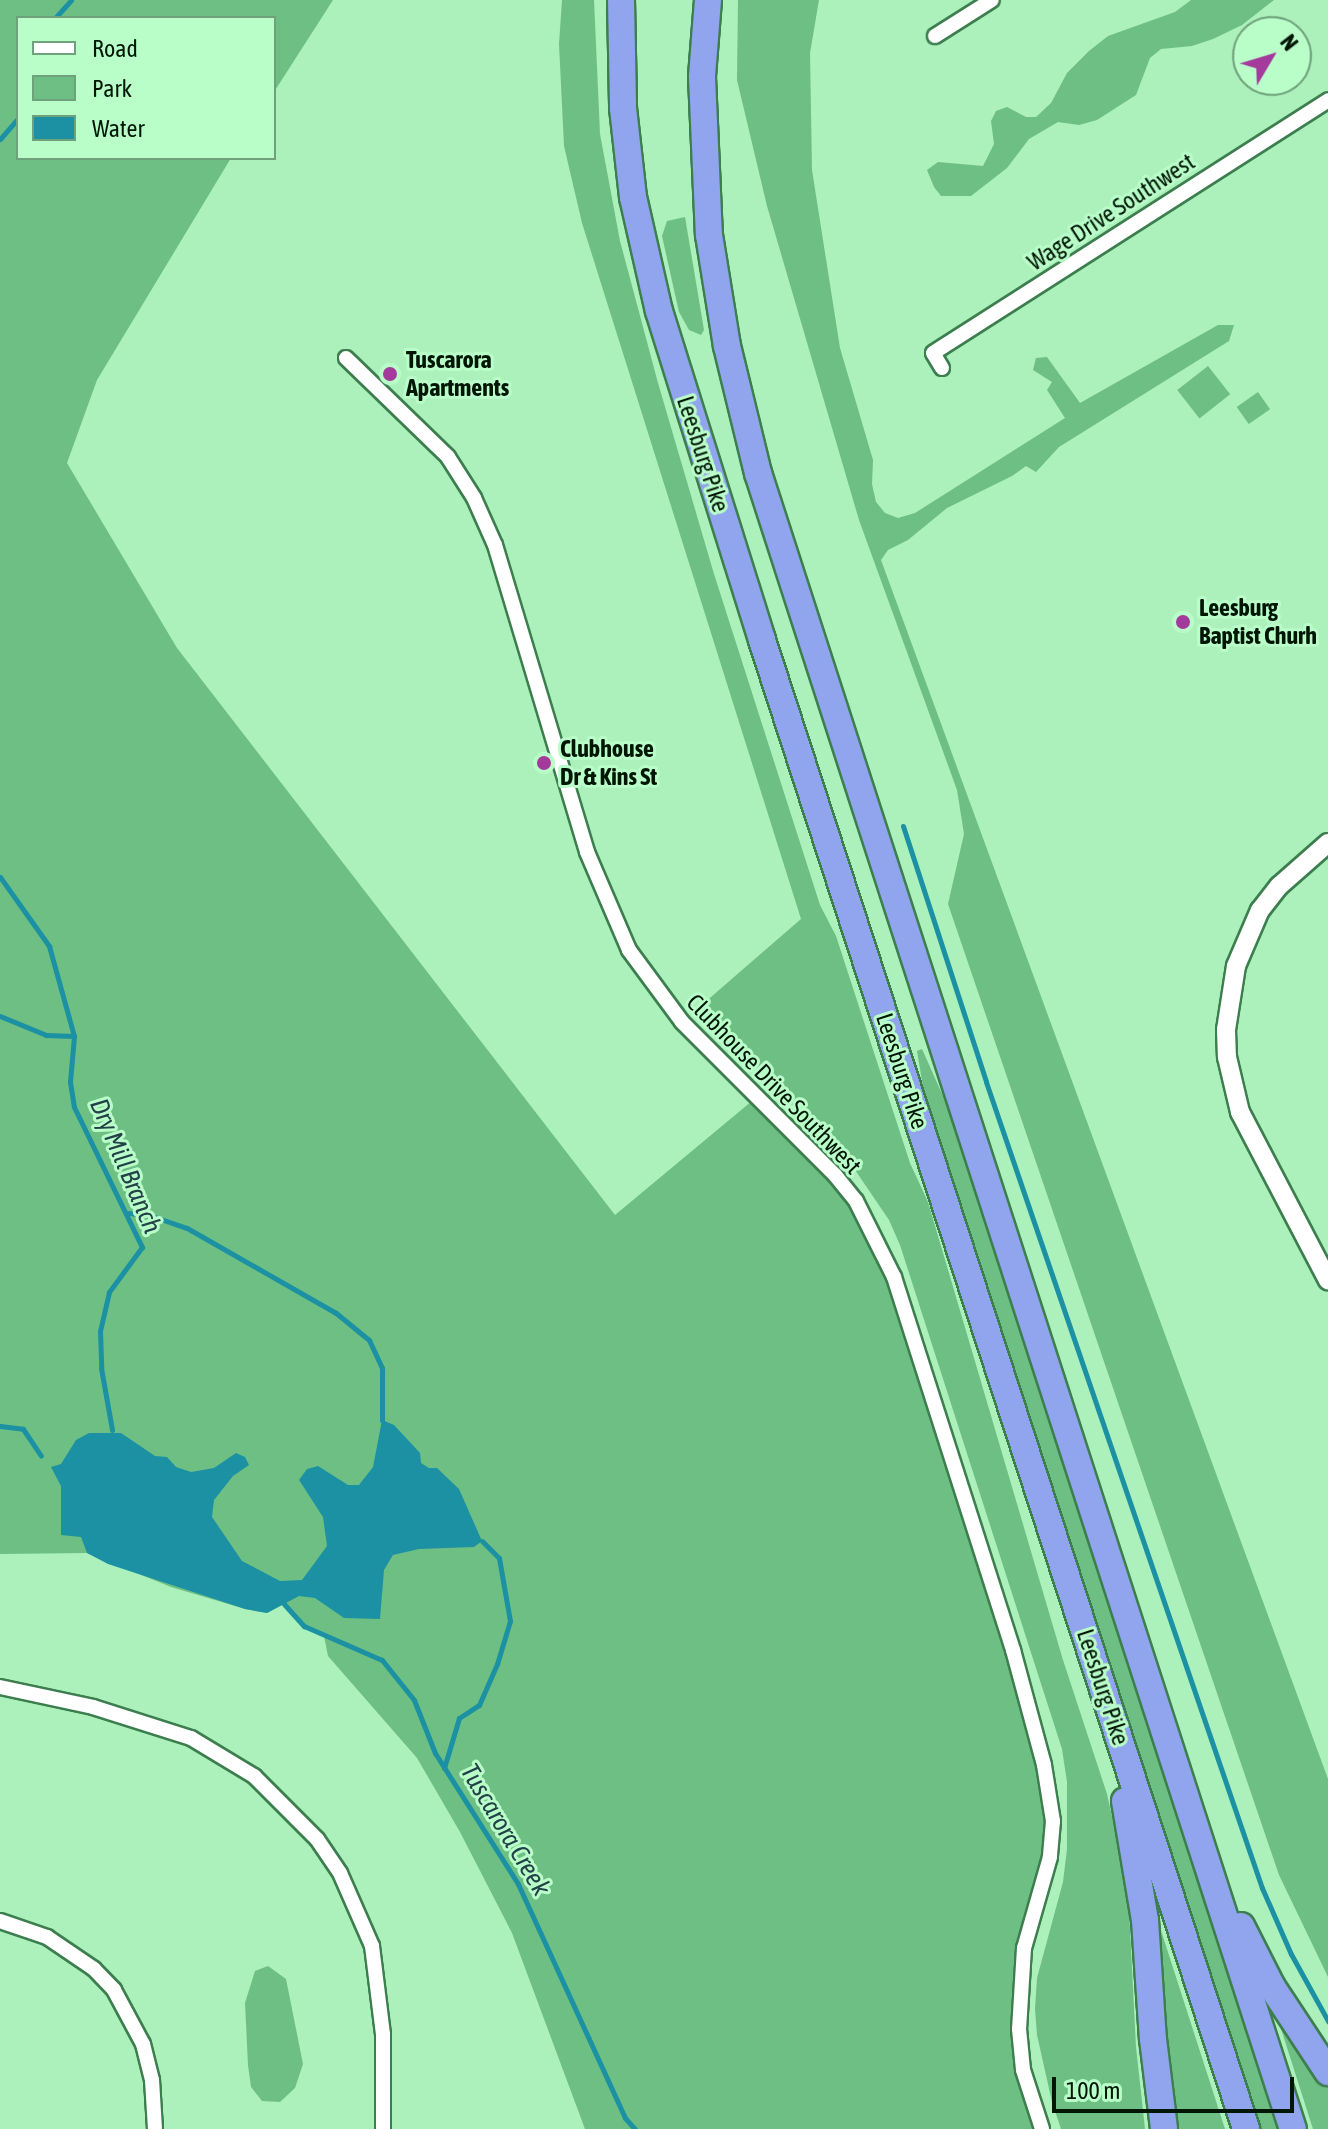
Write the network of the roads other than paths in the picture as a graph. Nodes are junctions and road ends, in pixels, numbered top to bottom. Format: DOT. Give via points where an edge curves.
graph roads {
  1 [pos="621,0"];
  2 [pos="708,0"];
  3 [pos="992,0"];
  4 [pos="935,36"];
  5 [pos="1328,100"];
  6 [pos="346,358"];
  7 [pos="942,368"];
  8 [pos="1328,843"];
  9 [pos="1328,1280"];
  10 [pos="1096,1665"];
  11 [pos="0,1687"];
  12 [pos="1196,1832"];
  13 [pos="0,1921"];
  14 [pos="1328,2072"];
  15 [pos="155,2129"];
  16 [pos="383,2129"];
  17 [pos="1042,2129"];
  18 [pos="1164,2129"];
  19 [pos="1246,2129"];
  20 [pos="1293,2129"];
  1 -- 10 [label="highway, Leesburg Pike" via="623,108 632,182 659,311"];
  2 -- 12 [label="highway, Leesburg Pike" via="702,106 709,235 727,346 758,473"];
  3 -- 4 [label="street"];
  5 -- 7 [label="street, Wage Drive Southwest" via="933,353"];
  6 -- 17 [label="street, Clubhouse Drive Southwest" via="448,457 474,498 495,545 587,852 629,950 682,1022 835,1175 856,1201 894,1277 1013,1650 1044,1765 1053,1821 1050,1857 1024,1948 1019,2029 1023,2070"];
  8 -- 9 [label="street" via="1268,899 1243,944 1230,995 1227,1057 1240,1112"];
  10 -- 18 [label="highway" via="1137,1862"];
  10 -- 19 [label="highway, Leesburg Pike"];
  11 -- 16 [label="street" via="93,1707 191,1738 254,1776 317,1839 340,1873 372,1946 383,2034"];
  12 -- 14 [label="highway" via="1272,1987"];
  12 -- 20 [label="highway, Leesburg Pike"];
  13 -- 15 [label="street" via="47,1937 94,1969 114,1990 143,2044"];
}
